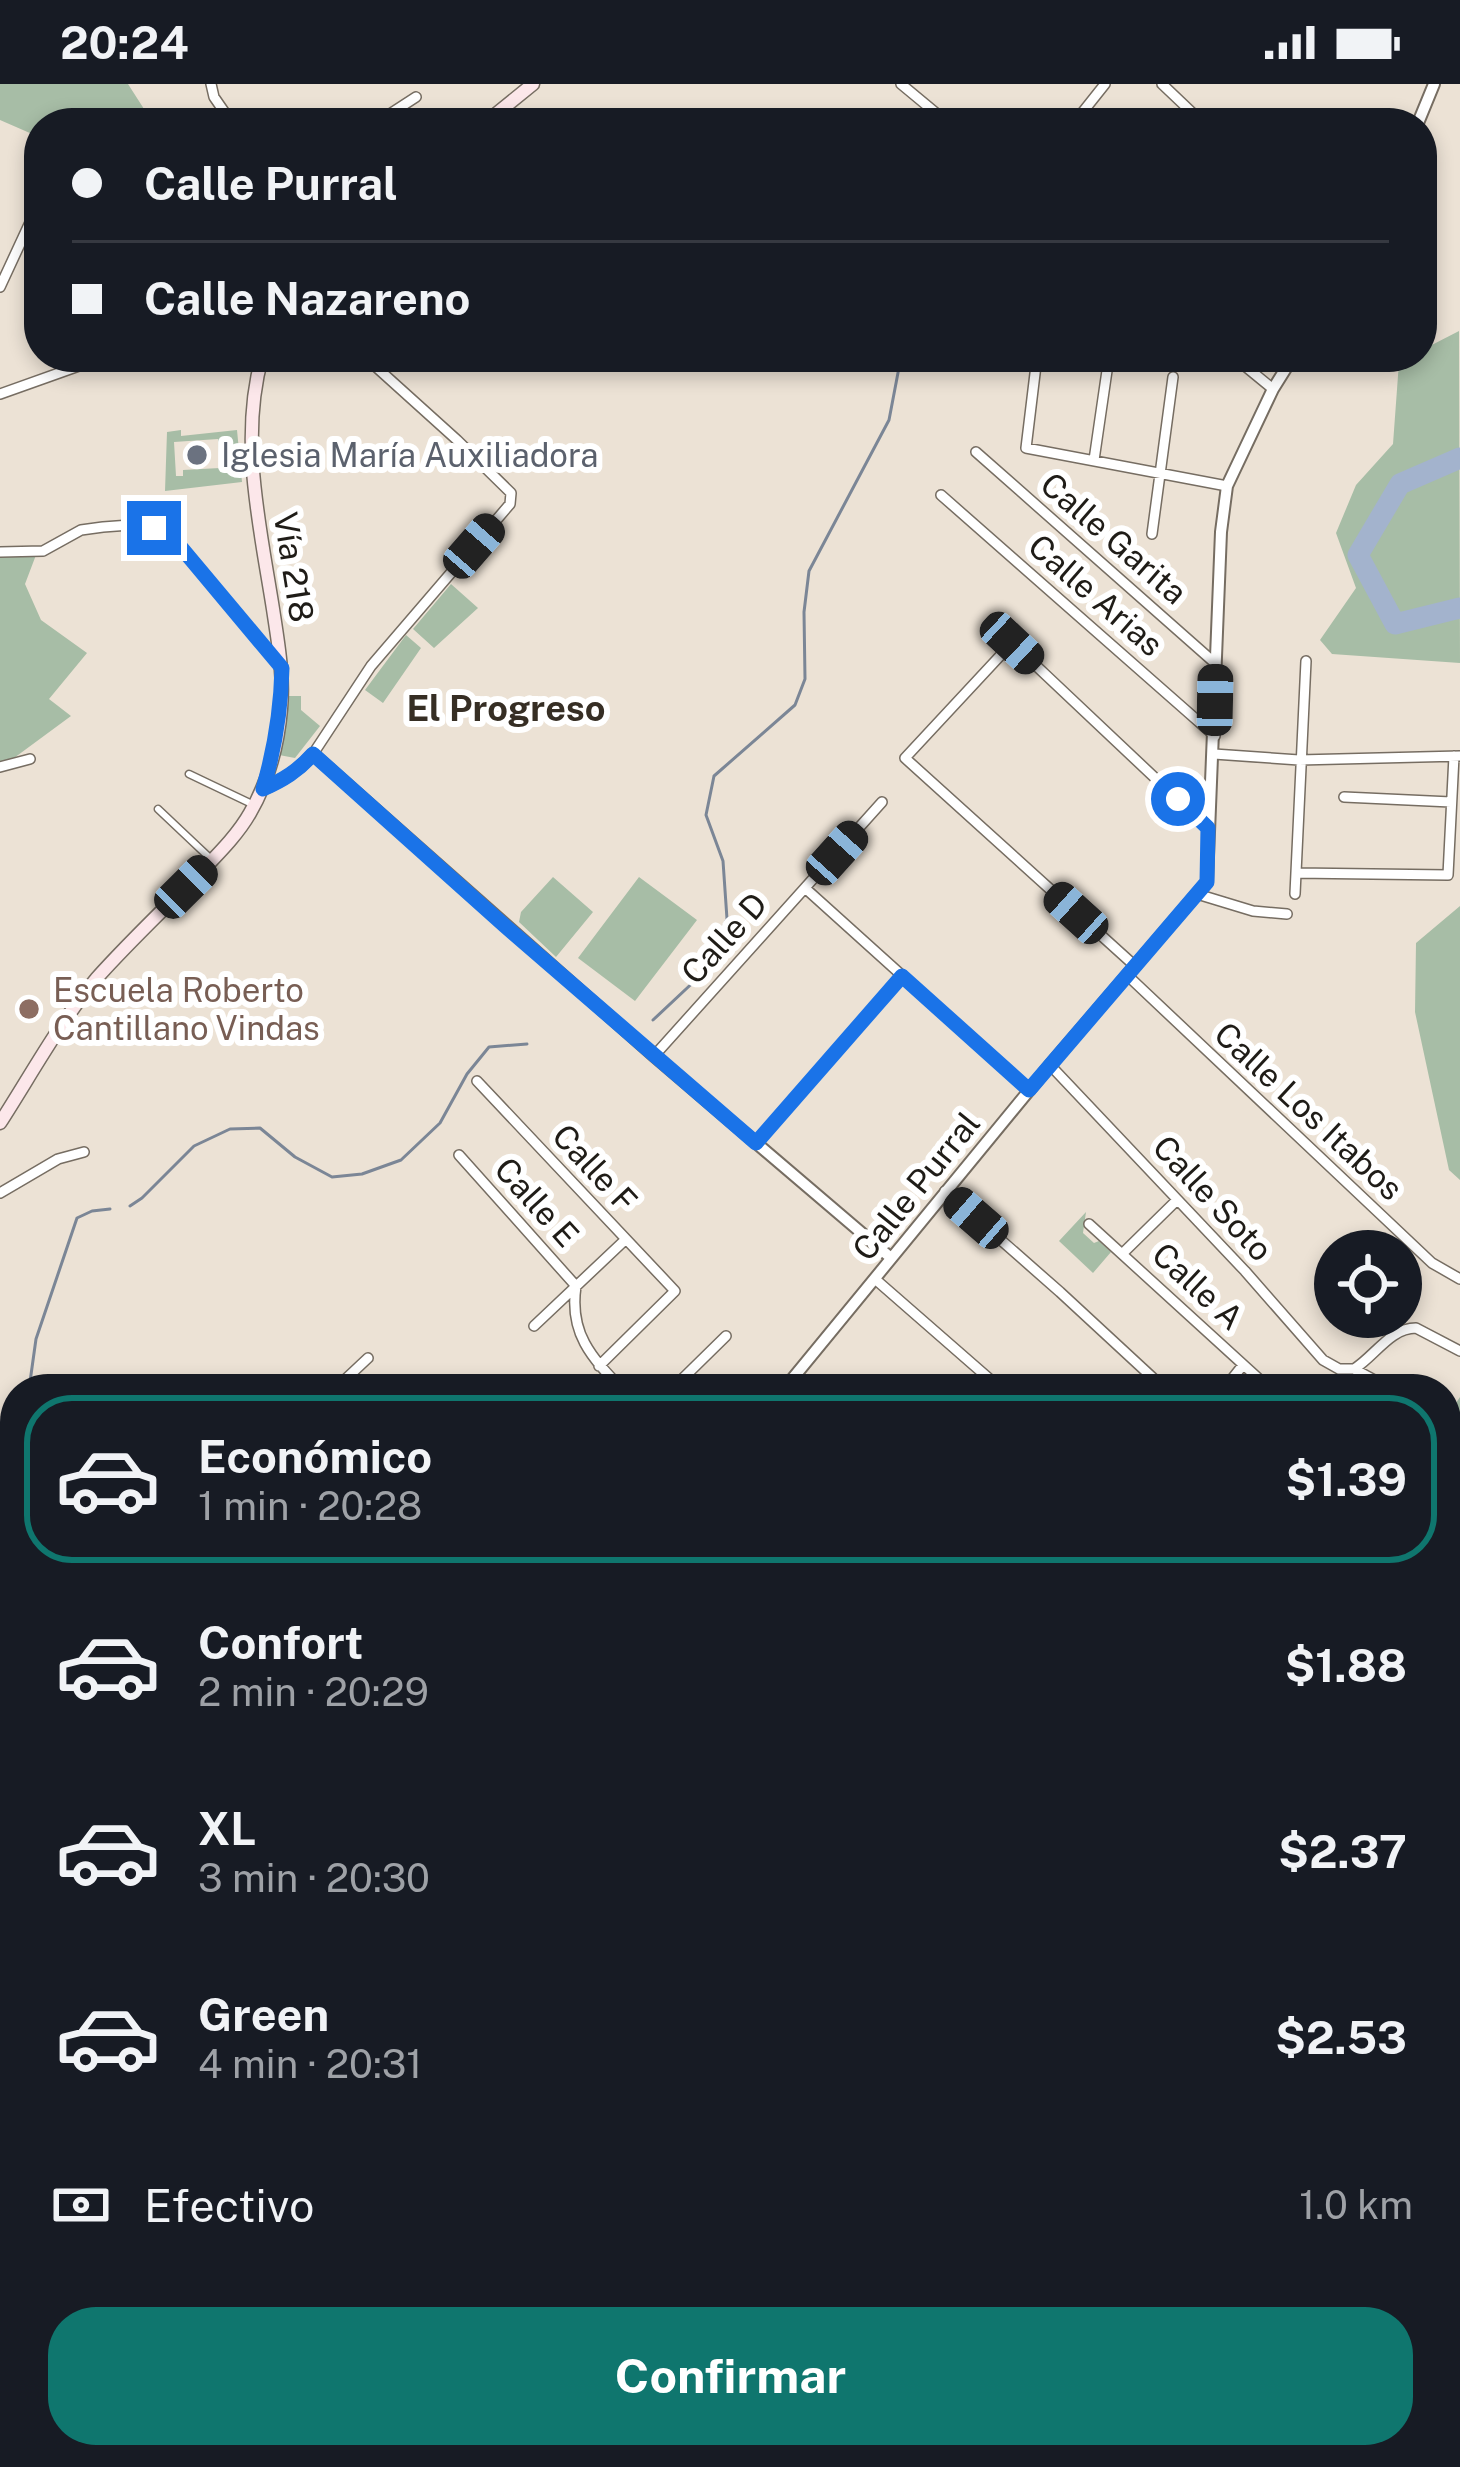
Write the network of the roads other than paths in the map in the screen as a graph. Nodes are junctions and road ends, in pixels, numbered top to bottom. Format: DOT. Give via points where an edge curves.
graph roads {
  1 [pos="533,84"];
  2 [pos="901,84"];
  3 [pos="1105,84"];
  4 [pos="1162,84"];
  5 [pos="416,97"];
  6 [pos="399,108"];
  7 [pos="503,108"];
  8 [pos="930,108"];
  9 [pos="1086,108"];
  10 [pos="1187,108"];
  11 [pos="24,235"];
  12 [pos="0,286"];
  13 [pos="62,372"];
  14 [pos="259,372"];
  15 [pos="382,372"];
  16 [pos="1035,372"];
  17 [pos="1107,372"];
  18 [pos="1252,372"];
  19 [pos="1283,372"];
  20 [pos="1173,377"];
  21 [pos="1273,389"];
  22 [pos="0,394"];
  23 [pos="976,452"];
  24 [pos="1094,460"];
  25 [pos="1160,473"];
  26 [pos="1227,486"];
  27 [pos="940,496"];
  28 [pos="1152,534"];
  29 [pos="0,552"];
  30 [pos="1306,661"];
  31 [pos="1216,664"];
  32 [pos="282,668"];
  33 [pos="1215,736"];
  34 [pos="313,754"];
  35 [pos="1214,754"];
  36 [pos="1457,756"];
  37 [pos="30,759"];
  38 [pos="1299,760"];
  39 [pos="0,767"];
  40 [pos="189,773"];
  41 [pos="263,789"];
  42 [pos="1344,796"];
  43 [pos="883,802"];
  44 [pos="1450,802"];
  45 [pos="254,805"];
  46 [pos="158,809"];
  47 [pos="1208,828"];
  48 [pos="212,860"];
  49 [pos="1296,874"];
  50 [pos="805,888"];
  51 [pos="1197,894"];
  52 [pos="1295,895"];
  53 [pos="1286,914"];
  54 [pos="1131,970"];
  55 [pos="902,976"];
  56 [pos="654,1056"];
  57 [pos="1050,1064"];
  58 [pos="477,1081"];
  59 [pos="1029,1090"];
  60 [pos="0,1123"];
  61 [pos="756,1143"];
  62 [pos="84,1152"];
  63 [pos="459,1155"];
  64 [pos="945,1191"];
  65 [pos="0,1193"];
  66 [pos="1177,1200"];
  67 [pos="1089,1223"];
  68 [pos="625,1240"];
  69 [pos="1124,1253"];
  70 [pos="891,1258"];
  71 [pos="875,1279"];
  72 [pos="1460,1279"];
  73 [pos="576,1286"];
  74 [pos="534,1326"];
  75 [pos="726,1336"];
  76 [pos="1460,1351"];
  77 [pos="368,1358"];
  78 [pos="1243,1365"];
  79 [pos="599,1366"];
  80 [pos="1354,1369"];
  81 [pos="350,1374"];
  82 [pos="607,1374"];
  83 [pos="687,1374"];
  84 [pos="796,1374"];
  85 [pos="984,1374"];
  86 [pos="1149,1374"];
  87 [pos="1236,1374"];
  88 [pos="1253,1374"];
  89 [pos="1363,1374"];
  1 -- 7 [label="main road"];
  2 -- 8 [label="street"];
  3 -- 9 [label="street"];
  4 -- 10 [label="street"];
  5 -- 6 [label="street"];
  11 -- 12 [label="street"];
  13 -- 22 [label="street"];
  14 -- 32 [label="main road, Vía 218" via="251,447"];
  15 -- 34 [label="street" via="512,493 371,666"];
  16 -- 24 [label="street" via="1026,448"];
  17 -- 24 [label="street"];
  18 -- 21 [label="street"];
  19 -- 21 [label="street, Calle Purral"];
  20 -- 25 [label="street"];
  21 -- 26 [label="street, Calle Purral"];
  23 -- 31 [label="street, Calle Garita"];
  24 -- 25 [label="street"];
  25 -- 26 [label="street"];
  25 -- 28 [label="street"];
  26 -- 31 [label="street, Calle Purral"];
  27 -- 33 [label="street, Calle Arias"];
  29 -- 32 [label="street" via="43,551 103,527 165,532"];
  30 -- 38 [label="street"];
  31 -- 33 [label="street, Calle Purral"];
  32 -- 41 [label="main road, Vía 218"];
  33 -- 35 [label="street, Calle Purral"];
  34 -- 41 [label="street"];
  34 -- 56 [label="street"];
  35 -- 38 [label="street"];
  35 -- 47 [label="street, Calle Purral"];
  36 -- 38 [label="street"];
  36 -- 44 [label="street"];
  37 -- 39 [label="street"];
  38 -- 49 [label="street"];
  40 -- 45 [label="street"];
  41 -- 45 [label="main road, Vía 218"];
  42 -- 44 [label="street"];
  43 -- 50 [label="street, Calle D"];
  44 -- 49 [label="street" via="1448,874"];
  45 -- 48 [label="main road, Vía 218"];
  46 -- 48 [label="street"];
  47 -- 51 [label="street, Calle Purral" via="1207,882"];
  47 -- 54 [label="street, Calle Los Itabos" via="1012,643 905,758"];
  48 -- 60 [label="main road, Vía 218" via="94,981"];
  49 -- 52 [label="street"];
  50 -- 55 [label="street"];
  50 -- 56 [label="street, Calle D"];
  51 -- 53 [label="street"];
  51 -- 54 [label="street, Calle Purral"];
  54 -- 57 [label="street, Calle Purral"];
  54 -- 72 [label="street, Calle Los Itabos" via="1432,1263"];
  55 -- 59 [label="street"];
  55 -- 61 [label="street"];
  56 -- 61 [label="street"];
  57 -- 59 [label="street, Calle Purral"];
  57 -- 66 [label="street, Calle Soto"];
  58 -- 68 [label="street, Calle F"];
  59 -- 64 [label="street, Calle Purral"];
  61 -- 70 [label="street"];
  62 -- 65 [label="street"];
  63 -- 73 [label="street, Calle E"];
  64 -- 70 [label="street, Calle Purral"];
  64 -- 86 [label="street"];
  66 -- 69 [label="street"];
  66 -- 80 [label="street, Calle Soto" via="1323,1360"];
  67 -- 69 [label="street, Calle A"];
  68 -- 73 [label="street"];
  68 -- 79 [label="street, Calle F" via="675,1291"];
  69 -- 78 [label="street, Calle A"];
  70 -- 71 [label="street, Calle Purral"];
  71 -- 84 [label="street, Calle Purral"];
  71 -- 85 [label="street"];
  73 -- 74 [label="street"];
  73 -- 79 [label="street" via="576,1326"];
  75 -- 83 [label="street"];
  76 -- 80 [label="street" via="1408,1328"];
  77 -- 81 [label="street"];
  78 -- 87 [label="street"];
  78 -- 88 [label="street, Calle A"];
  79 -- 82 [label="street"];
  80 -- 89 [label="street, Calle Soto"];
}
